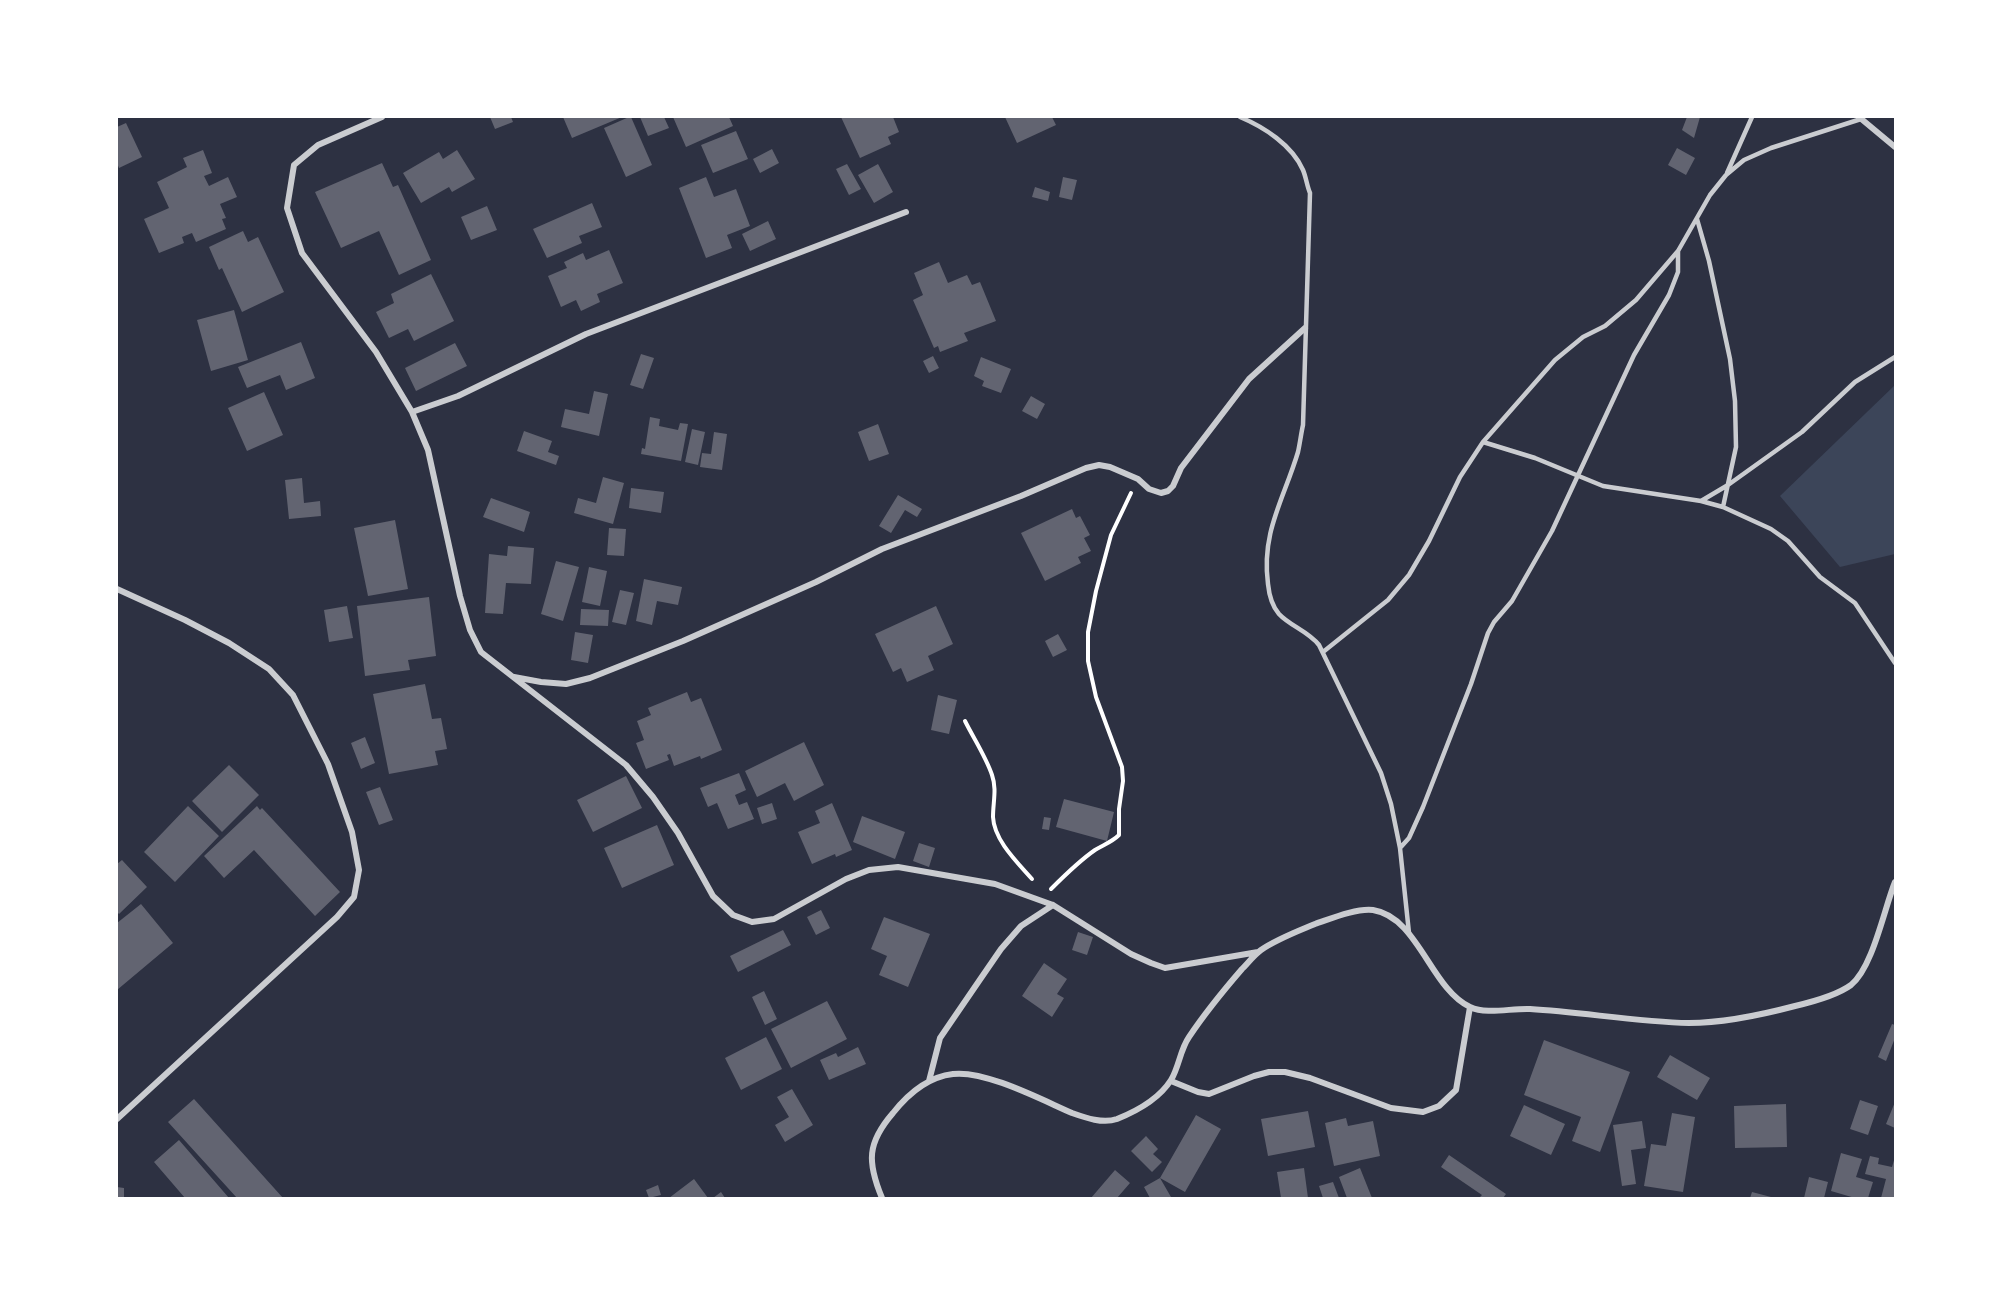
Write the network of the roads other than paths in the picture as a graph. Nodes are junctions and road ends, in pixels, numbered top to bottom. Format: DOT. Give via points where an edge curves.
graph roads {
  1 [pos="382,117"];
  2 [pos="1240,117"];
  3 [pos="1752,117"];
  4 [pos="1860,118"];
  5 [pos="1895,147"];
  6 [pos="1726,175"];
  7 [pos="906,212"];
  8 [pos="1697,219"];
  9 [pos="1678,251"];
  10 [pos="1305,328"];
  11 [pos="1895,357"];
  12 [pos="412,412"];
  13 [pos="1483,442"];
  14 [pos="1578,474"];
  15 [pos="1728,485"];
  16 [pos="1701,501"];
  17 [pos="1723,507"];
  18 [pos="117,589"];
  19 [pos="1323,652"];
  20 [pos="1895,663"];
  21 [pos="511,677"];
  22 [pos="1400,848"];
  23 [pos="1895,882"];
  24 [pos="1053,905"];
  25 [pos="1409,933"];
  26 [pos="1258,952"];
  27 [pos="1470,1007"];
  28 [pos="929,1081"];
  29 [pos="1171,1081"];
  30 [pos="118,1116"];
  31 [pos="882,1198"];
  1 -- 12 [label="street" via="318,144 294,165 287,208 302,253 376,352"];
  2 -- 10 [label="lane" via="1272,134 1291,151 1303,170 1310,193"];
  3 -- 6 [label="lane"];
  4 -- 5 [label="street"];
  4 -- 6 [label="lane" via="1772,148 1744,160"];
  6 -- 8 [label="lane"];
  7 -- 12 [label="street" via="586,334 458,396"];
  8 -- 9 [label="lane"];
  8 -- 15 [label="lane" via="1730,359 1735,401 1736,447"];
  9 -- 13 [label="lane" via="1621,314 1555,360"];
  9 -- 14 [label="lane" via="1678,272 1669,296 1634,355"];
  10 -- 19 [label="lane" via="1298,451 1276,508 1265,568 1269,596 1278,613 1313,638"];
  10 -- 21 [label="street" via="1249,379 1168,491 1155,491 1110,467 1086,468 882,549 683,641 590,678 566,684"];
  11 -- 15 [label="lane" via="1855,382 1802,432"];
  12 -- 21 [label="street" via="428,450 470,630 481,652"];
  13 -- 14 [label="lane"];
  13 -- 19 [label="lane" via="1460,477 1409,575 1388,600"];
  14 -- 16 [label="lane" via="1603,486"];
  14 -- 22 [label="lane" via="1566,505 1523,583 1491,627 1423,807"];
  15 -- 16 [label="lane"];
  15 -- 17 [label="lane"];
  16 -- 17 [label="lane"];
  17 -- 20 [label="lane" via="1788,541 1820,577 1855,603"];
  18 -- 30 [label="street" via="229,643 269,669 293,695 328,764 352,832 359,870 354,897 338,917"];
  19 -- 22 [label="lane" via="1381,773"];
  21 -- 24 [label="street" via="627,765 678,833 713,896 733,915 752,922 774,920 846,879 869,870 898,867 995,884"];
  22 -- 25 [label="lane"];
  23 -- 27 [label="street" via="1866,966 1851,985 1820,1000 1731,1020 1690,1023"];
  24 -- 26 [label="street" via="1131,954 1165,968"];
  24 -- 28 [label="street" via="1022,926 1001,949 940,1038"];
  25 -- 26 [label="street" via="1392,918 1372,910 1341,914 1292,933"];
  25 -- 27 [label="street" via="1450,992"];
  26 -- 29 [label="street" via="1220,994 1186,1041"];
  27 -- 29 [label="street" via="1456,1090 1439,1106 1423,1112 1391,1108 1285,1072 1254,1076 1209,1094"];
  28 -- 29 [label="street" via="953,1074 973,1075 1087,1119 1112,1121 1137,1110"];
  28 -- 31 [label="street" via="908,1094 881,1126 870,1152"];
}
